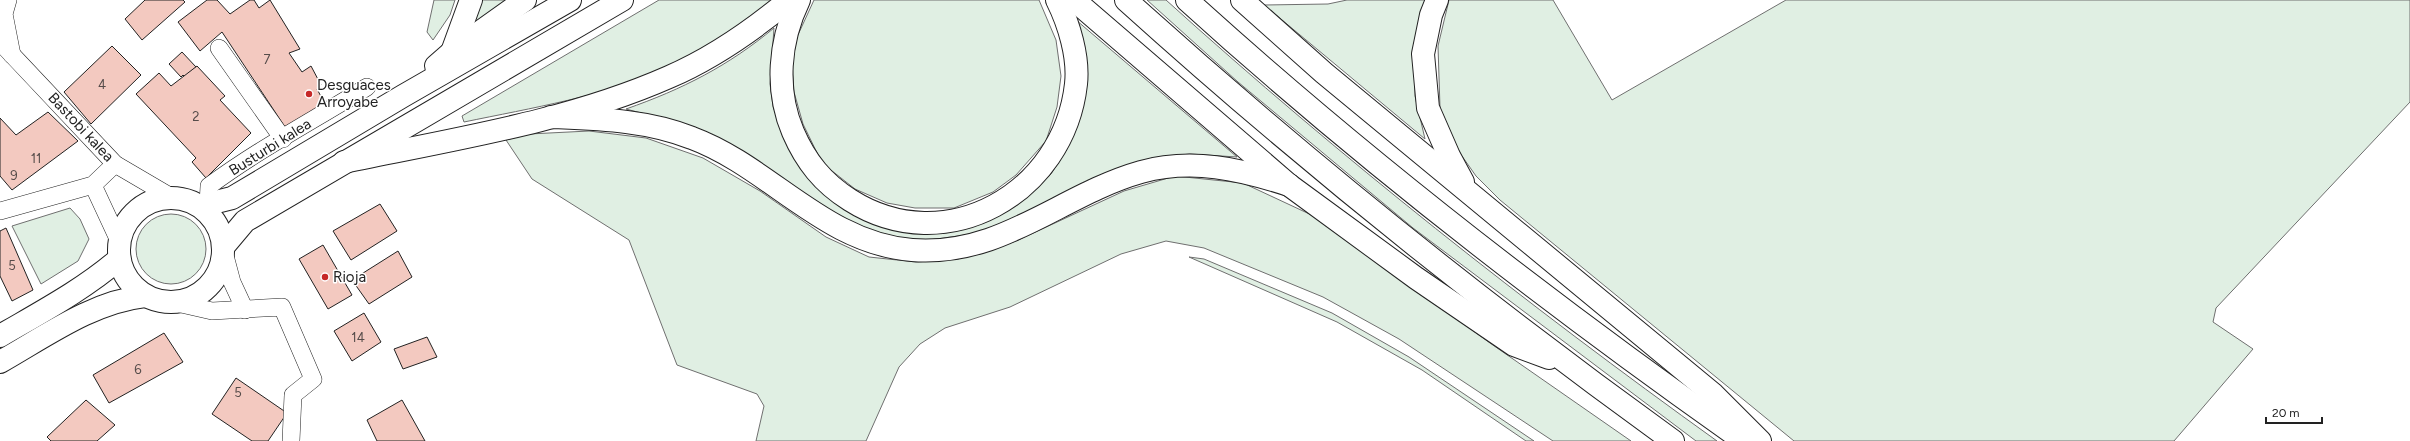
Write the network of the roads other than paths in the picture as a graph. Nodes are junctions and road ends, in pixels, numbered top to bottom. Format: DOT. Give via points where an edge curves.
graph roads {
  1 [pos="8,0"];
  2 [pos="471,0"];
  3 [pos="525,0"];
  4 [pos="570,0"];
  5 [pos="622,0"];
  6 [pos="789,0"];
  7 [pos="799,0"];
  8 [pos="1057,0"];
  9 [pos="1074,0"];
  10 [pos="1126,0"];
  11 [pos="1187,0"];
  12 [pos="1242,0"];
  13 [pos="1437,0"];
  14 [pos="0,42"];
  15 [pos="218,48"];
  16 [pos="452,52"];
  17 [pos="6,58"];
  18 [pos="367,87"];
  19 [pos="403,96"];
  20 [pos="551,117"];
  21 [pos="283,139"];
  22 [pos="344,162"];
  23 [pos="115,164"];
  24 [pos="92,185"];
  25 [pos="1289,185"];
  26 [pos="1470,193"];
  27 [pos="173,198"];
  28 [pos="204,205"];
  29 [pos="0,211"];
  30 [pos="119,250"];
  31 [pos="224,250"];
  32 [pos="145,296"];
  33 [pos="177,303"];
  34 [pos="245,310"];
  35 [pos="0,336"];
  36 [pos="0,362"];
  37 [pos="1568,366"];
  38 [pos="291,441"];
  39 [pos="1673,441"];
  40 [pos="1744,441"];
  41 [pos="1760,441"];
  1 -- 17 [label="street" via="4,14"];
  2 -- 16 [label="highway"];
  3 -- 16 [label="highway"];
  4 -- 19 [label="highway"];
  5 -- 22 [label="highway"];
  6 -- 20 [label="highway" via="738,39 669,77 620,96"];
  7 -- 8 [label="highway" via="790,19 783,46 781,73 788,117 798,145 826,183 865,210 885,217 930,223 952,222 997,206 1021,189 1052,154 1071,112 1076,83 1070,37"];
  9 -- 25 [label="highway"];
  10 -- 37 [label="highway" via="1187,55 1357,198"];
  11 -- 40 [label="highway" via="1388,172 1524,279 1670,389"];
  12 -- 26 [label="highway" via="1324,73"];
  13 -- 26 [label="highway" via="1431,15 1423,54 1428,108 1449,156"];
  14 -- 17 [label="street, Bastobi kalea"];
  15 -- 21 [label="street"];
  16 -- 19 [label="highway"];
  17 -- 23 [label="street, Bastobi kalea"];
  18 -- 21 [label="street, Busturbi kalea"];
  19 -- 28 [label="highway" via="232,198"];
  20 -- 22 [label="highway"];
  20 -- 25 [label="highway" via="613,120 651,126 693,138 738,162 820,218 850,234 911,250 970,247 992,240 1105,186 1141,172 1180,166 1215,166 1252,173"];
  21 -- 28 [label="street, Busturbi kalea" via="248,158 209,186"];
  22 -- 31 [label="highway" via="245,221"];
  23 -- 24 [label="street"];
  23 -- 27 [label="street, Bastobi kalea"];
  24 -- 29 [label="street"];
  24 -- 30 [label="street"];
  25 -- 37 [label="highway" via="1514,346"];
  26 -- 41 [label="highway" via="1713,394"];
  27 -- 28 [label="highway"];
  27 -- 30 [label="highway" via="154,200 138,209 126,223"];
  28 -- 31 [label="highway" via="216,224"];
  30 -- 32 [label="highway" via="124,274"];
  30 -- 35 [label="highway" via="103,273"];
  31 -- 33 [label="highway" via="220,270 210,286 195,298"];
  31 -- 34 [label="street" via="232,282"];
  32 -- 33 [label="highway"];
  32 -- 36 [label="highway" via="127,298 91,310"];
  33 -- 34 [label="street" via="212,311"];
  34 -- 38 [label="street" via="282,307 313,379 294,395"];
  37 -- 39 [label="highway"];
}
